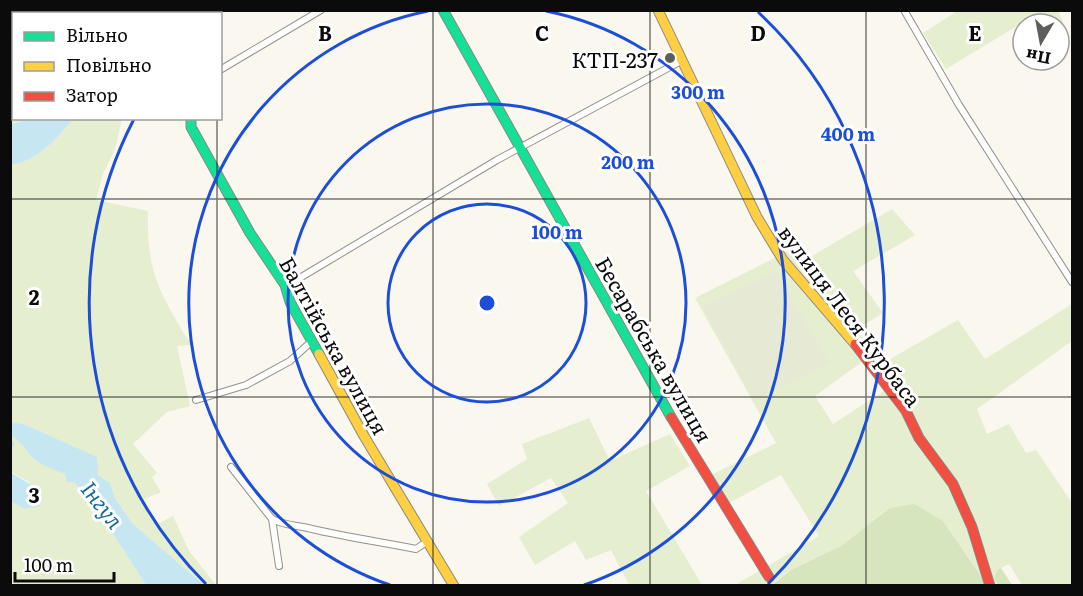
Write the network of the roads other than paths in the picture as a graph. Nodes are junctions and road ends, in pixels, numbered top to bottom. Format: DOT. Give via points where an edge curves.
graph roads {
  1 [pos="321,10"];
  2 [pos="443,10"];
  3 [pos="658,10"];
  4 [pos="904,10"];
  5 [pos="681,61"];
  6 [pos="222,69"];
  7 [pos="191,120"];
  8 [pos="520,149"];
  9 [pos="1072,282"];
  10 [pos="290,302"];
  11 [pos="312,341"];
  12 [pos="196,400"];
  13 [pos="231,466"];
  14 [pos="272,519"];
  15 [pos="428,541"];
  16 [pos="279,566"];
  17 [pos="769,577"];
  18 [pos="454,585"];
  19 [pos="990,585"];
  1 -- 6 [label="street"];
  2 -- 8 [label="street, Бесарабська вулиця"];
  3 -- 5 [label="street, вулиця Леся Курбаса"];
  4 -- 9 [label="street" via="959,105"];
  5 -- 8 [label="street"];
  5 -- 19 [label="street, вулиця Леся Курбаса" via="757,217 783,260 832,315 906,411 923,447 947,473 980,545"];
  7 -- 10 [label="street, Балтійська вулиця" via="191,127 250,233 285,285"];
  8 -- 10 [label="street" via="310,270 293,282"];
  8 -- 17 [label="street, Бесарабська вулиця" via="672,420"];
  10 -- 11 [label="street, Балтійська вулиця"];
  11 -- 12 [label="street" via="290,361 246,385"];
  11 -- 15 [label="street, Балтійська вулиця"];
  13 -- 14 [label="street"];
  14 -- 15 [label="street" via="287,526 416,549"];
  14 -- 16 [label="street"];
  15 -- 18 [label="street, Балтійська вулиця"];
}
